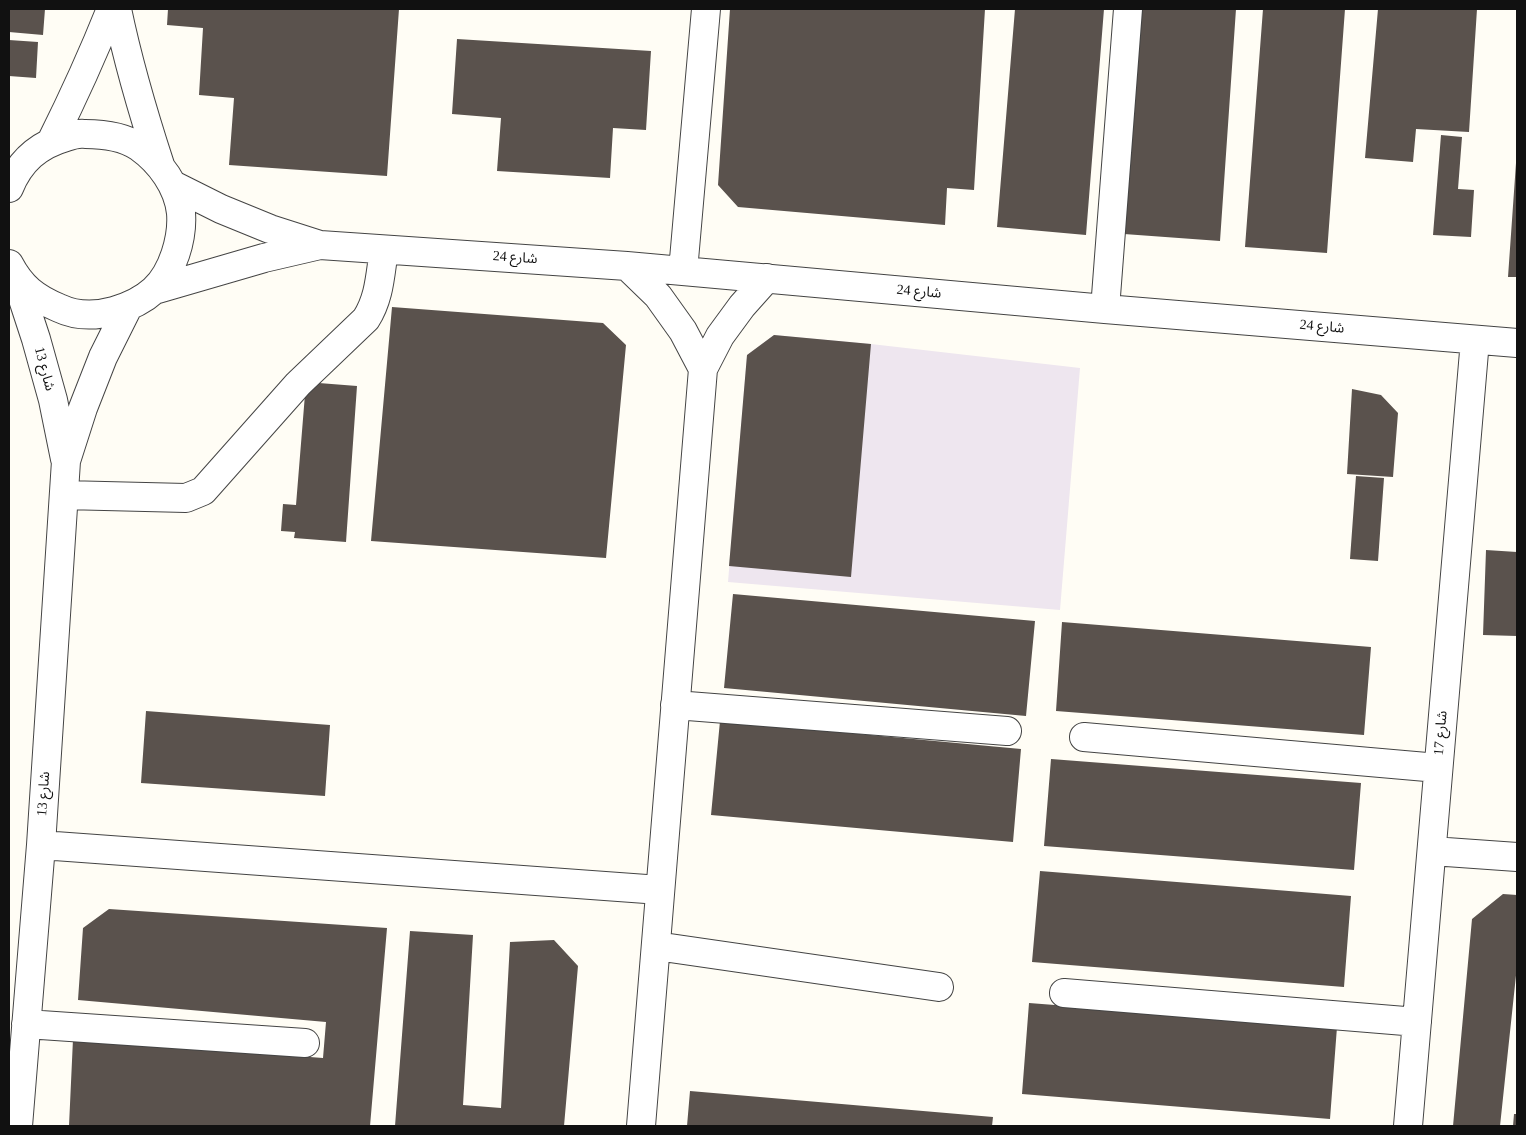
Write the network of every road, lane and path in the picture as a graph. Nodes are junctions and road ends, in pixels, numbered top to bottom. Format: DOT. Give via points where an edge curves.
graph roads {
  1 [pos="111,9"];
  2 [pos="117,9"];
  3 [pos="706,9"];
  4 [pos="1128,9"];
  5 [pos="43,146"];
  6 [pos="9,159"];
  7 [pos="167,176"];
  8 [pos="9,188"];
  9 [pos="320,245"];
  10 [pos="384,250"];
  11 [pos="627,266"];
  12 [pos="683,271"];
  13 [pos="13,272"];
  14 [pos="767,278"];
  15 [pos="154,290"];
  16 [pos="128,307"];
  17 [pos="1105,309"];
  18 [pos="1475,340"];
  19 [pos="1517,343"];
  20 [pos="703,369"];
  21 [pos="66,461"];
  22 [pos="64,495"];
  23 [pos="675,706"];
  24 [pos="1007,731"];
  25 [pos="1084,737"];
  26 [pos="1438,768"];
  27 [pos="41,845"];
  28 [pos="1432,851"];
  29 [pos="1517,857"];
  30 [pos="660,890"];
  31 [pos="656,946"];
  32 [pos="939,987"];
  33 [pos="1064,993"];
  34 [pos="1417,1022"];
  35 [pos="26,1024"];
  36 [pos="305,1043"];
  37 [pos="15,1116"];
  38 [pos="641,1126"];
  39 [pos="1408,1126"];
  1 -- 5 [label="street" via="78,87"];
  2 -- 7 [label="street" via="142,111"];
  3 -- 12 [label="street"];
  4 -- 17 [label="street"];
  5 -- 6 [label="street"];
  5 -- 7 [label="street, شارع 24" via="80,133 110,135 138,146"];
  5 -- 8 [label="street" via="15,174"];
  7 -- 9 [label="street, شارع 24" via="221,208 270,229"];
  7 -- 15 [label="street" via="181,212 180,240 171,267"];
  9 -- 10 [label="street, شارع 24"];
  9 -- 15 [label="street, شارع 24"];
  10 -- 11 [label="street, شارع 24"];
  10 -- 22 [label="street" via="376,298 366,319 298,384 203,491 186,498"];
  11 -- 12 [label="street, شارع 24"];
  11 -- 20 [label="street" via="658,296 683,331"];
  12 -- 14 [label="street, شارع 24"];
  13 -- 16 [label="street" via="40,300 68,312 99,315"];
  13 -- 21 [label="street, شارع 13" via="36,339"];
  14 -- 17 [label="street, شارع 24"];
  14 -- 20 [label="street" via="720,336"];
  15 -- 16 [label="street"];
  16 -- 21 [label="street, شارع 13" via="86,399"];
  17 -- 18 [label="street, شارع 24"];
  18 -- 19 [label="street, شارع 24"];
  18 -- 26 [label="street, شارع 17"];
  20 -- 23 [label="street"];
  21 -- 22 [label="street, شارع 13"];
  22 -- 27 [label="street, شارع 13"];
  23 -- 24 [label="street"];
  23 -- 30 [label="street"];
  25 -- 26 [label="street"];
  26 -- 28 [label="street, شارع 17"];
  27 -- 30 [label="street"];
  27 -- 35 [label="street, شارع 13"];
  28 -- 29 [label="street"];
  28 -- 34 [label="street, شارع 17"];
  30 -- 31 [label="street"];
  31 -- 32 [label="street"];
  31 -- 38 [label="street"];
  33 -- 34 [label="street"];
  34 -- 39 [label="street, شارع 17"];
  35 -- 36 [label="street"];
  35 -- 37 [label="street, شارع 13"];
}
